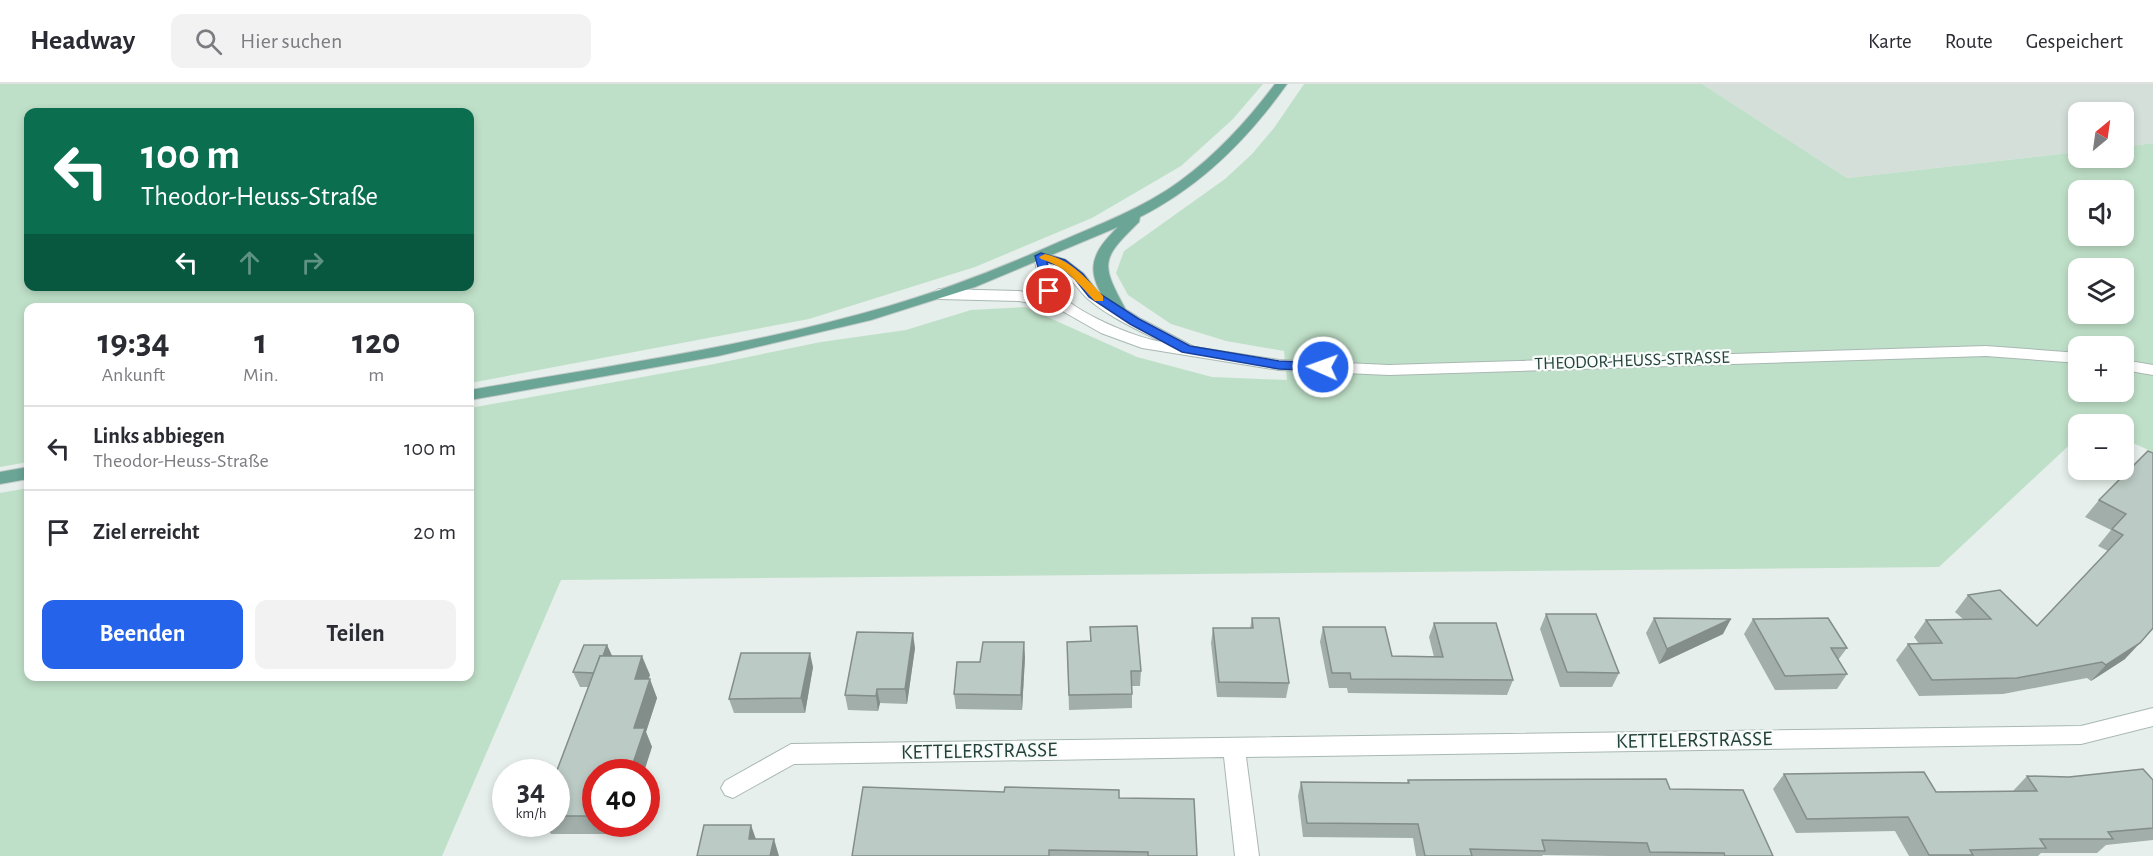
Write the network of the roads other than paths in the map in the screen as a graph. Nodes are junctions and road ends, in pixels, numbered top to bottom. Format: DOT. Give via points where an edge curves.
graph roads {
  1 [pos="1281,84"];
  2 [pos="1141,211"];
  3 [pos="1041,256"];
  4 [pos="939,294"];
  5 [pos="1062,304"];
  6 [pos="1118,310"];
  7 [pos="1187,349"];
  8 [pos="2068,357"];
  9 [pos="2134,367"];
  10 [pos="2153,370"];
  11 [pos="474,394"];
  12 [pos="24,474"];
  13 [pos="0,478"];
  14 [pos="2153,717"];
  15 [pos="1234,747"];
  16 [pos="733,788"];
  17 [pos="1247,856"];
  1 -- 2 [label="main road" via="1246,129 1218,156 1170,194"];
  2 -- 3 [label="main road"];
  2 -- 6 [label="main road" via="1099,256 1098,266"];
  3 -- 4 [label="main road"];
  3 -- 5 [label="street, THEODOR-HEUSS-STRASSE" via="1049,291"];
  3 -- 6 [label="street, THEODOR-HEUSS-STRASSE" via="1072,270 1093,295"];
  4 -- 5 [label="street" via="1018,296"];
  4 -- 11 [label="main road" via="867,317 722,352"];
  5 -- 7 [label="street, THEODOR-HEUSS-STRASSE" via="1107,330 1148,345"];
  6 -- 7 [label="street, THEODOR-HEUSS-STRASSE"];
  7 -- 8 [label="street, THEODOR-HEUSS-STRASSE" via="1279,365 1389,370 1986,351"];
  9 -- 10 [label="street"];
  12 -- 13 [label="main road"];
  14 -- 15 [label="street, KETTELERSTRASSE" via="2081,735"];
  15 -- 16 [label="street, KETTELERSTRASSE" via="791,754"];
  15 -- 17 [label="street"];
}
